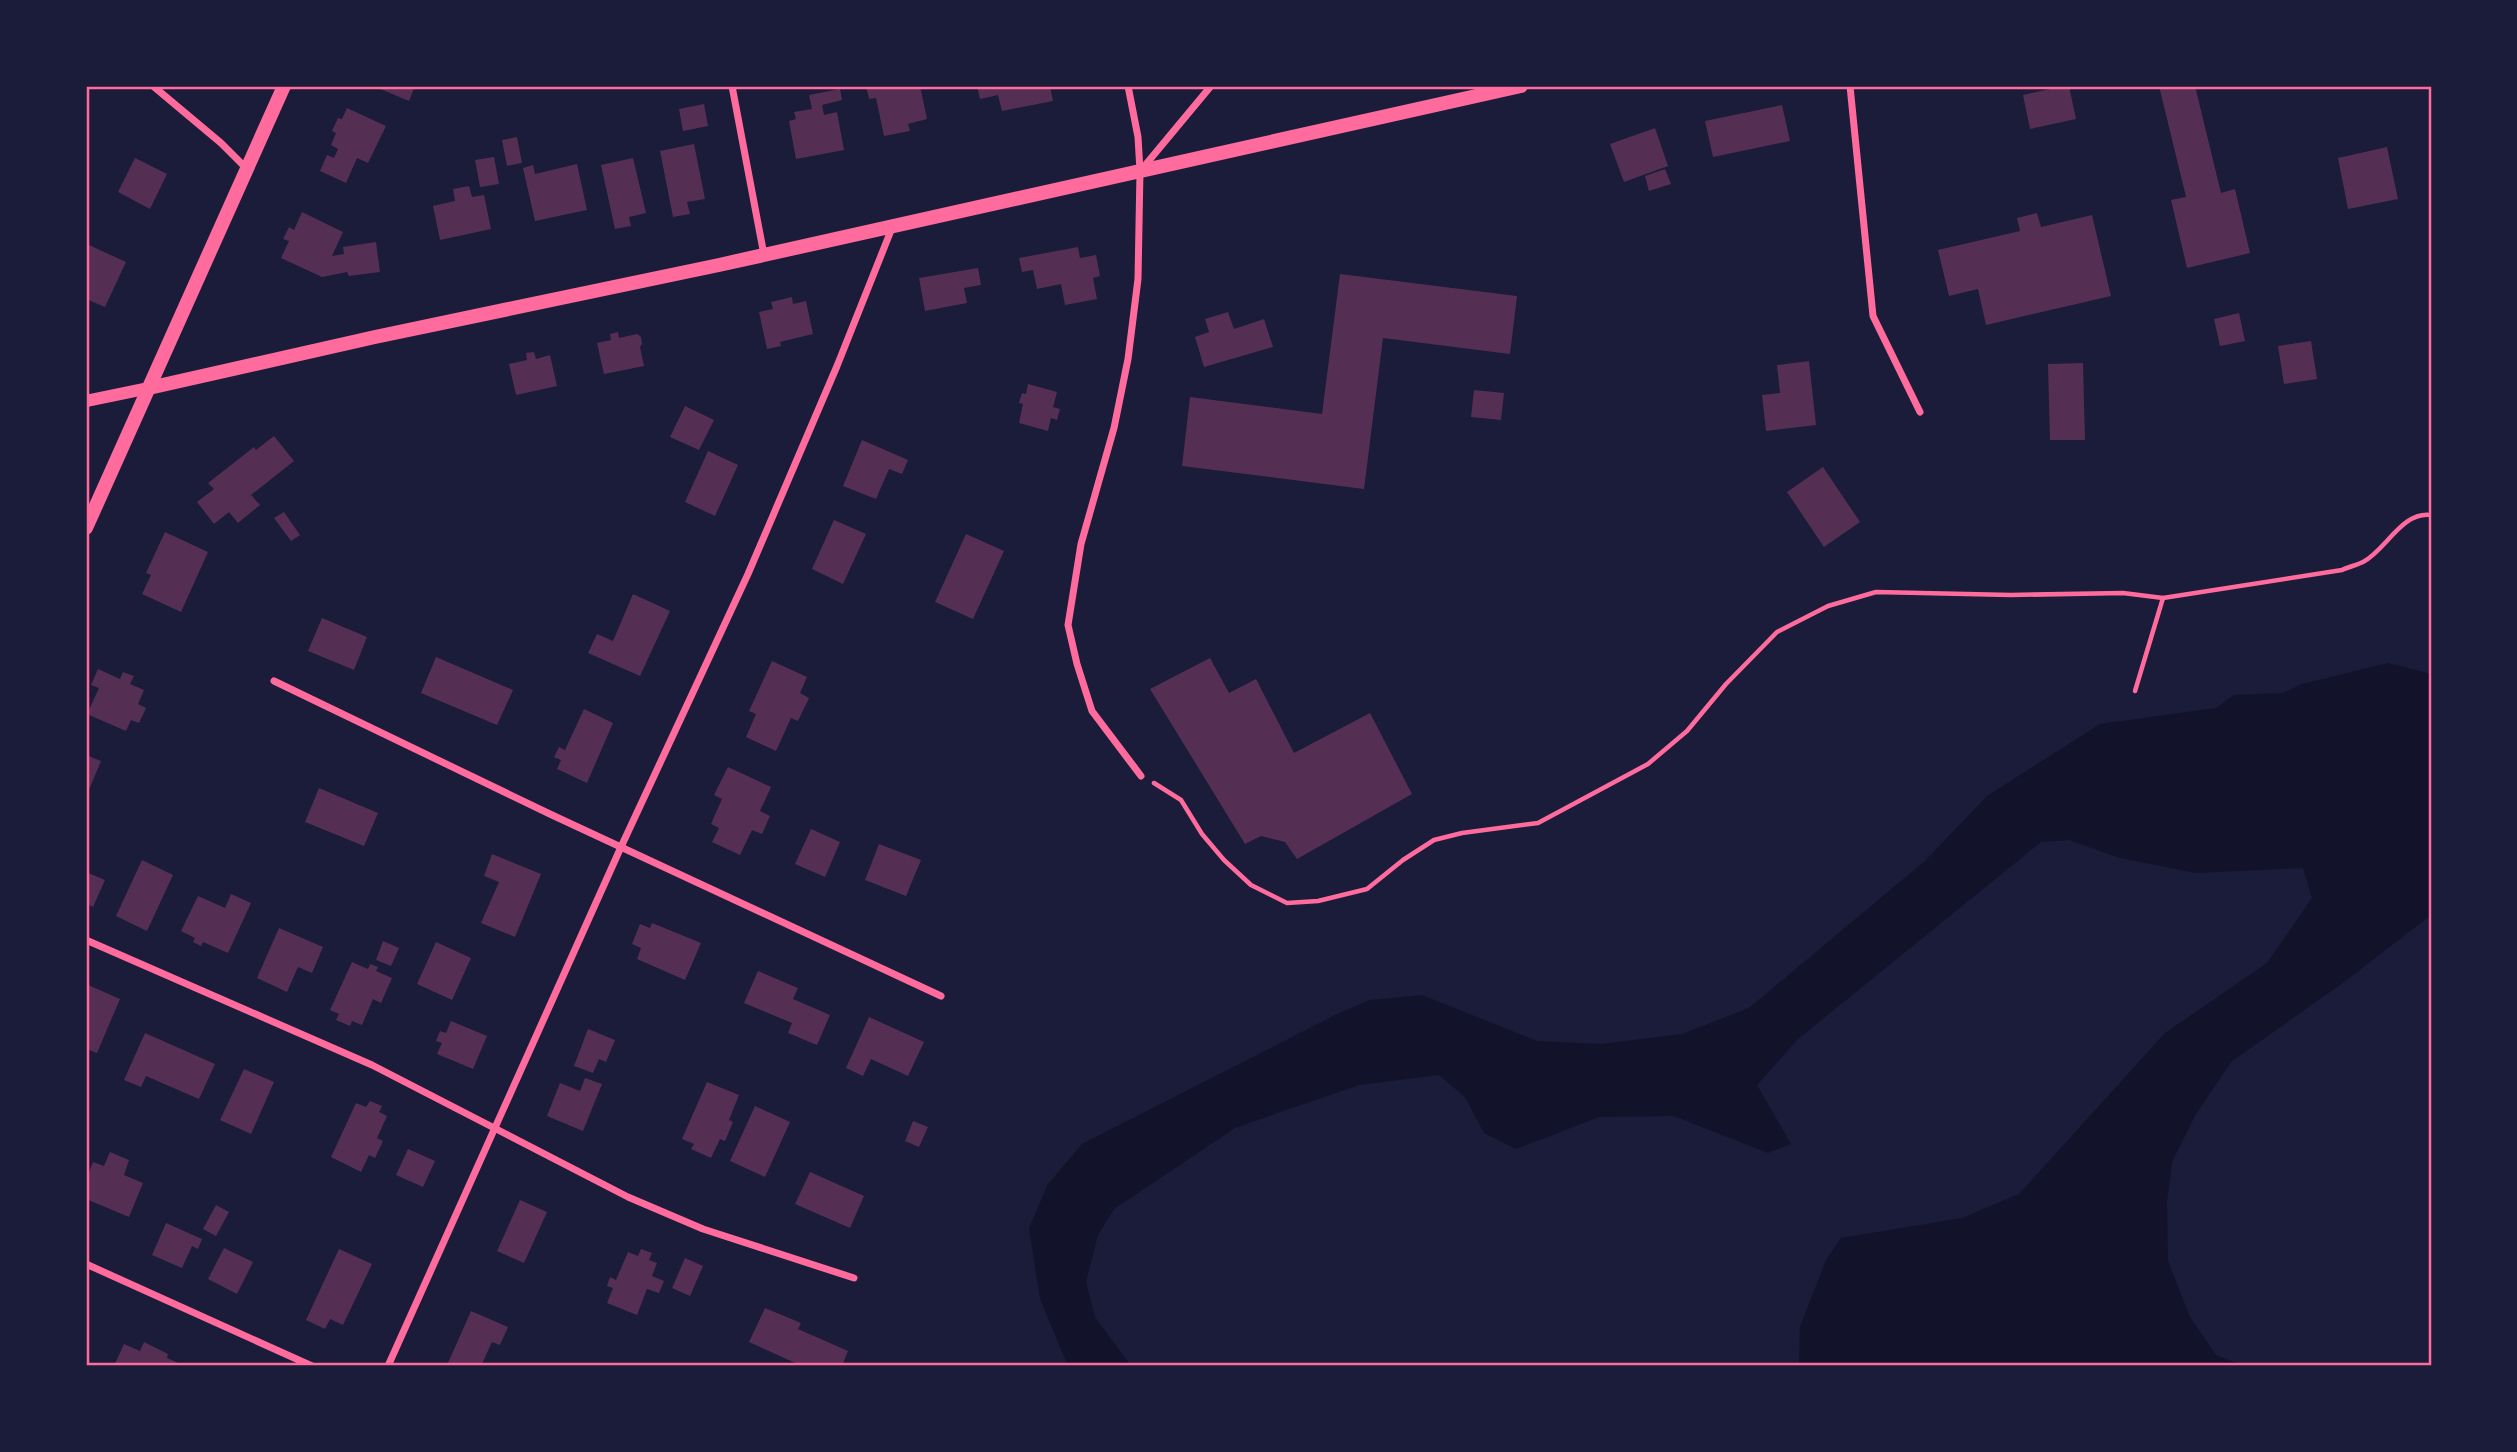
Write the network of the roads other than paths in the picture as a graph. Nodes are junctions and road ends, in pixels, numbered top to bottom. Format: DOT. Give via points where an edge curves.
graph roads {
  1 [pos="153,86"];
  2 [pos="284,86"];
  3 [pos="732,86"];
  4 [pos="1129,86"];
  5 [pos="1211,86"];
  6 [pos="1521,86"];
  7 [pos="1850,86"];
  8 [pos="246,168"];
  9 [pos="1140,171"];
  10 [pos="892,226"];
  11 [pos="764,255"];
  12 [pos="149,388"];
  13 [pos="86,401"];
  14 [pos="1920,412"];
  15 [pos="86,528"];
  16 [pos="274,681"];
  17 [pos="1141,776"];
  18 [pos="621,847"];
  19 [pos="86,940"];
  20 [pos="941,996"];
  21 [pos="496,1129"];
  22 [pos="86,1264"];
  23 [pos="854,1278"];
  24 [pos="312,1366"];
  25 [pos="388,1366"];
  1 -- 8 [label="street"];
  2 -- 8 [label="main road"];
  3 -- 11 [label="street"];
  4 -- 9 [label="street"];
  5 -- 9 [label="street"];
  6 -- 9 [label="main road"];
  7 -- 14 [label="street" via="1873,316"];
  8 -- 12 [label="main road"];
  9 -- 10 [label="main road"];
  9 -- 17 [label="street" via="1139,271 1128,359 1081,544 1068,625 1093,711"];
  10 -- 11 [label="main road"];
  10 -- 18 [label="street" via="748,575"];
  11 -- 12 [label="main road"];
  12 -- 13 [label="street"];
  12 -- 15 [label="main road"];
  16 -- 18 [label="street"];
  18 -- 20 [label="street"];
  18 -- 21 [label="street"];
  19 -- 21 [label="street" via="372,1065"];
  21 -- 23 [label="street" via="694,1226"];
  21 -- 25 [label="street"];
  22 -- 24 [label="street"];
}
